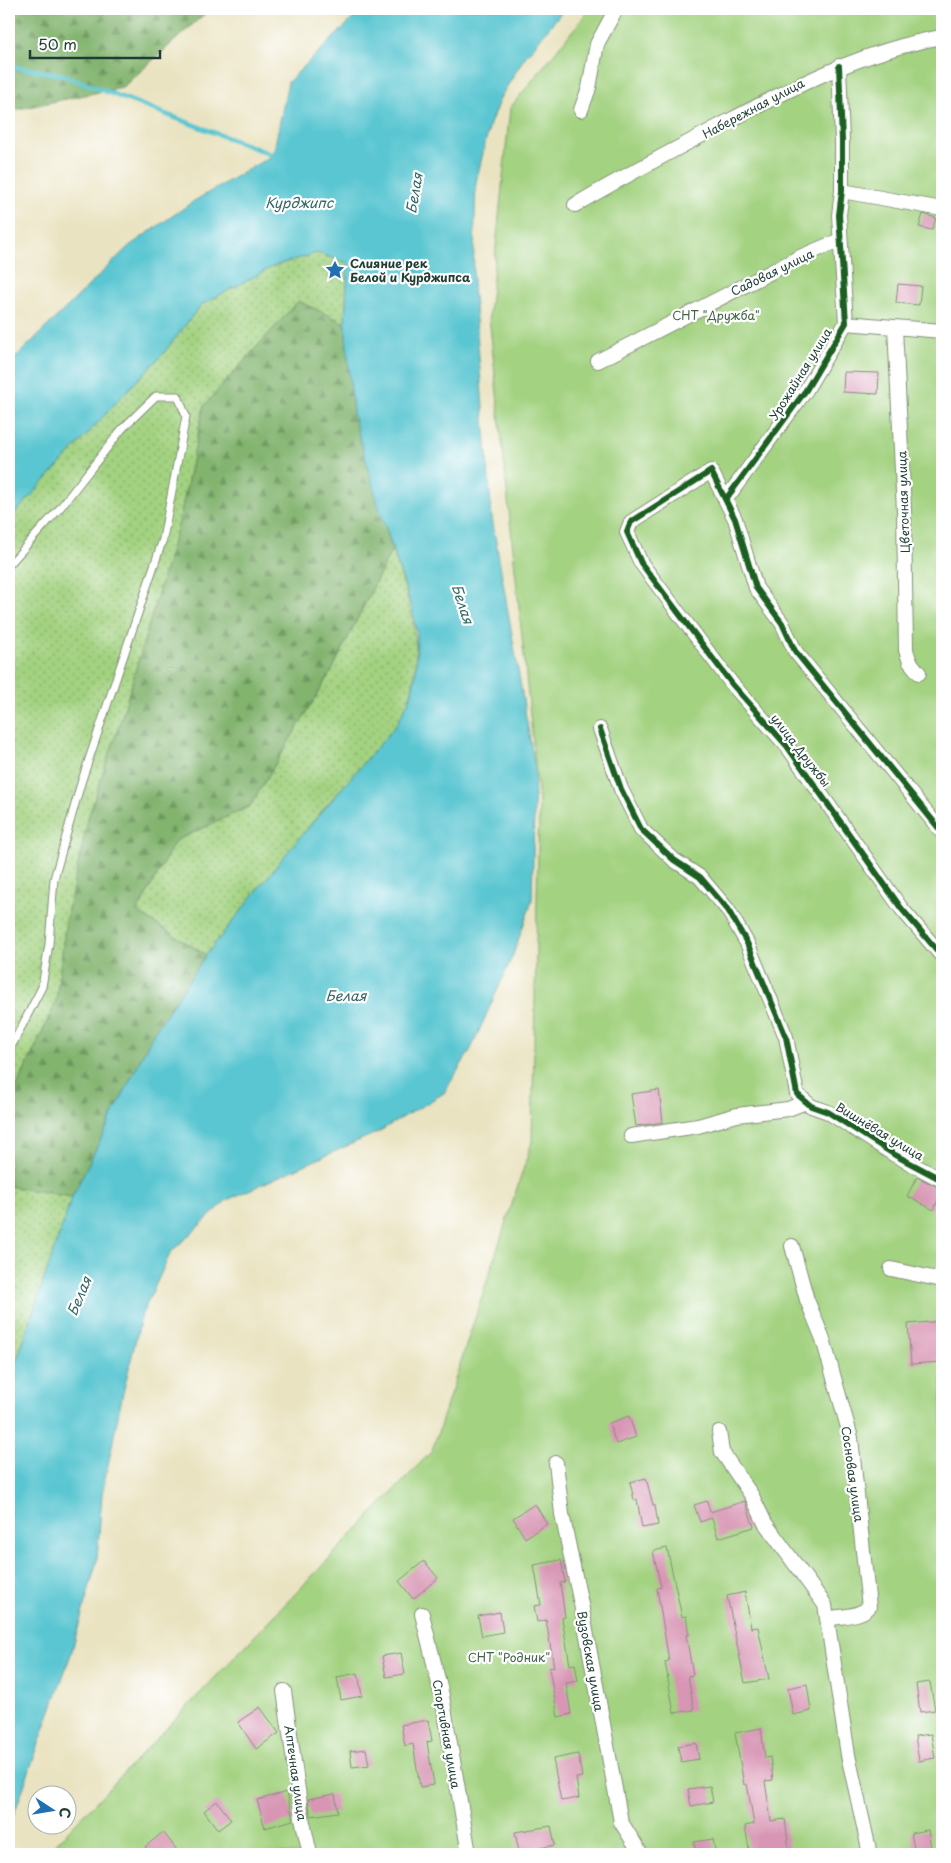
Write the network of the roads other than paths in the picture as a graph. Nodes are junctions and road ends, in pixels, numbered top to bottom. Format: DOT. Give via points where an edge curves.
graph roads {
  1 [pos="616,9"];
  2 [pos="942,37"];
  3 [pos="839,66"];
  4 [pos="581,110"];
  5 [pos="842,191"];
  6 [pos="575,205"];
  7 [pos="942,209"];
  8 [pos="840,240"];
  9 [pos="846,323"];
  10 [pos="895,327"];
  11 [pos="942,331"];
  12 [pos="598,361"];
  13 [pos="726,499"];
  14 [pos="9,565"];
  15 [pos="920,673"];
  16 [pos="600,729"];
  17 [pos="942,832"];
  18 [pos="942,956"];
  19 [pos="9,1051"];
  20 [pos="806,1102"];
  21 [pos="631,1136"];
  22 [pos="942,1180"];
  23 [pos="792,1246"];
  24 [pos="891,1269"];
  25 [pos="942,1280"];
  26 [pos="719,1432"];
  27 [pos="556,1463"];
  28 [pos="422,1614"];
  29 [pos="827,1619"];
  30 [pos="284,1691"];
  31 [pos="310,1854"];
  32 [pos="469,1854"];
  33 [pos="641,1854"];
  34 [pos="870,1854"];
  1 -- 4 [label="street" via="597,44 589,88"];
  2 -- 3 [label="street, Набережная улица" via="881,51"];
  3 -- 5 [label="street, Урожайная улица"];
  3 -- 6 [label="street, Набережная улица" via="796,85"];
  5 -- 7 [label="street"];
  5 -- 8 [label="street, Урожайная улица"];
  8 -- 9 [label="street, Урожайная улица"];
  8 -- 12 [label="street, Садовая улица" via="800,257"];
  9 -- 10 [label="street"];
  9 -- 13 [label="street, Урожайная улица" via="806,390"];
  10 -- 11 [label="street"];
  10 -- 15 [label="street, Цветочная улица" via="904,511 906,650 910,662"];
  13 -- 17 [label="street" via="756,588 782,623 795,651"];
  13 -- 18 [label="street, улица Дружбы" via="711,471 631,522 627,532 641,563 732,684 787,746 902,908"];
  14 -- 19 [label="lane" via="60,508 122,429 156,396 178,396 186,416 163,539 81,783 54,879 42,987"];
  16 -- 20 [label="street" via="621,789 641,829 674,860 700,877 728,910 748,942 786,1037 797,1094"];
  20 -- 21 [label="street" via="788,1109 737,1115 698,1126"];
  20 -- 22 [label="street, Вишнёвая улица"];
  23 -- 29 [label="street, Сосновая улица" via="851,1438 869,1607 866,1611"];
  24 -- 25 [label="street"];
  26 -- 29 [label="street" via="722,1452 752,1496 765,1523 825,1606"];
  27 -- 33 [label="street, Вузовская улица" via="562,1514 621,1822"];
  28 -- 32 [label="street, Спортивная улица" via="442,1696"];
  29 -- 34 [label="street" via="848,1756"];
  30 -- 31 [label="street, Аптечная улица"];
}
